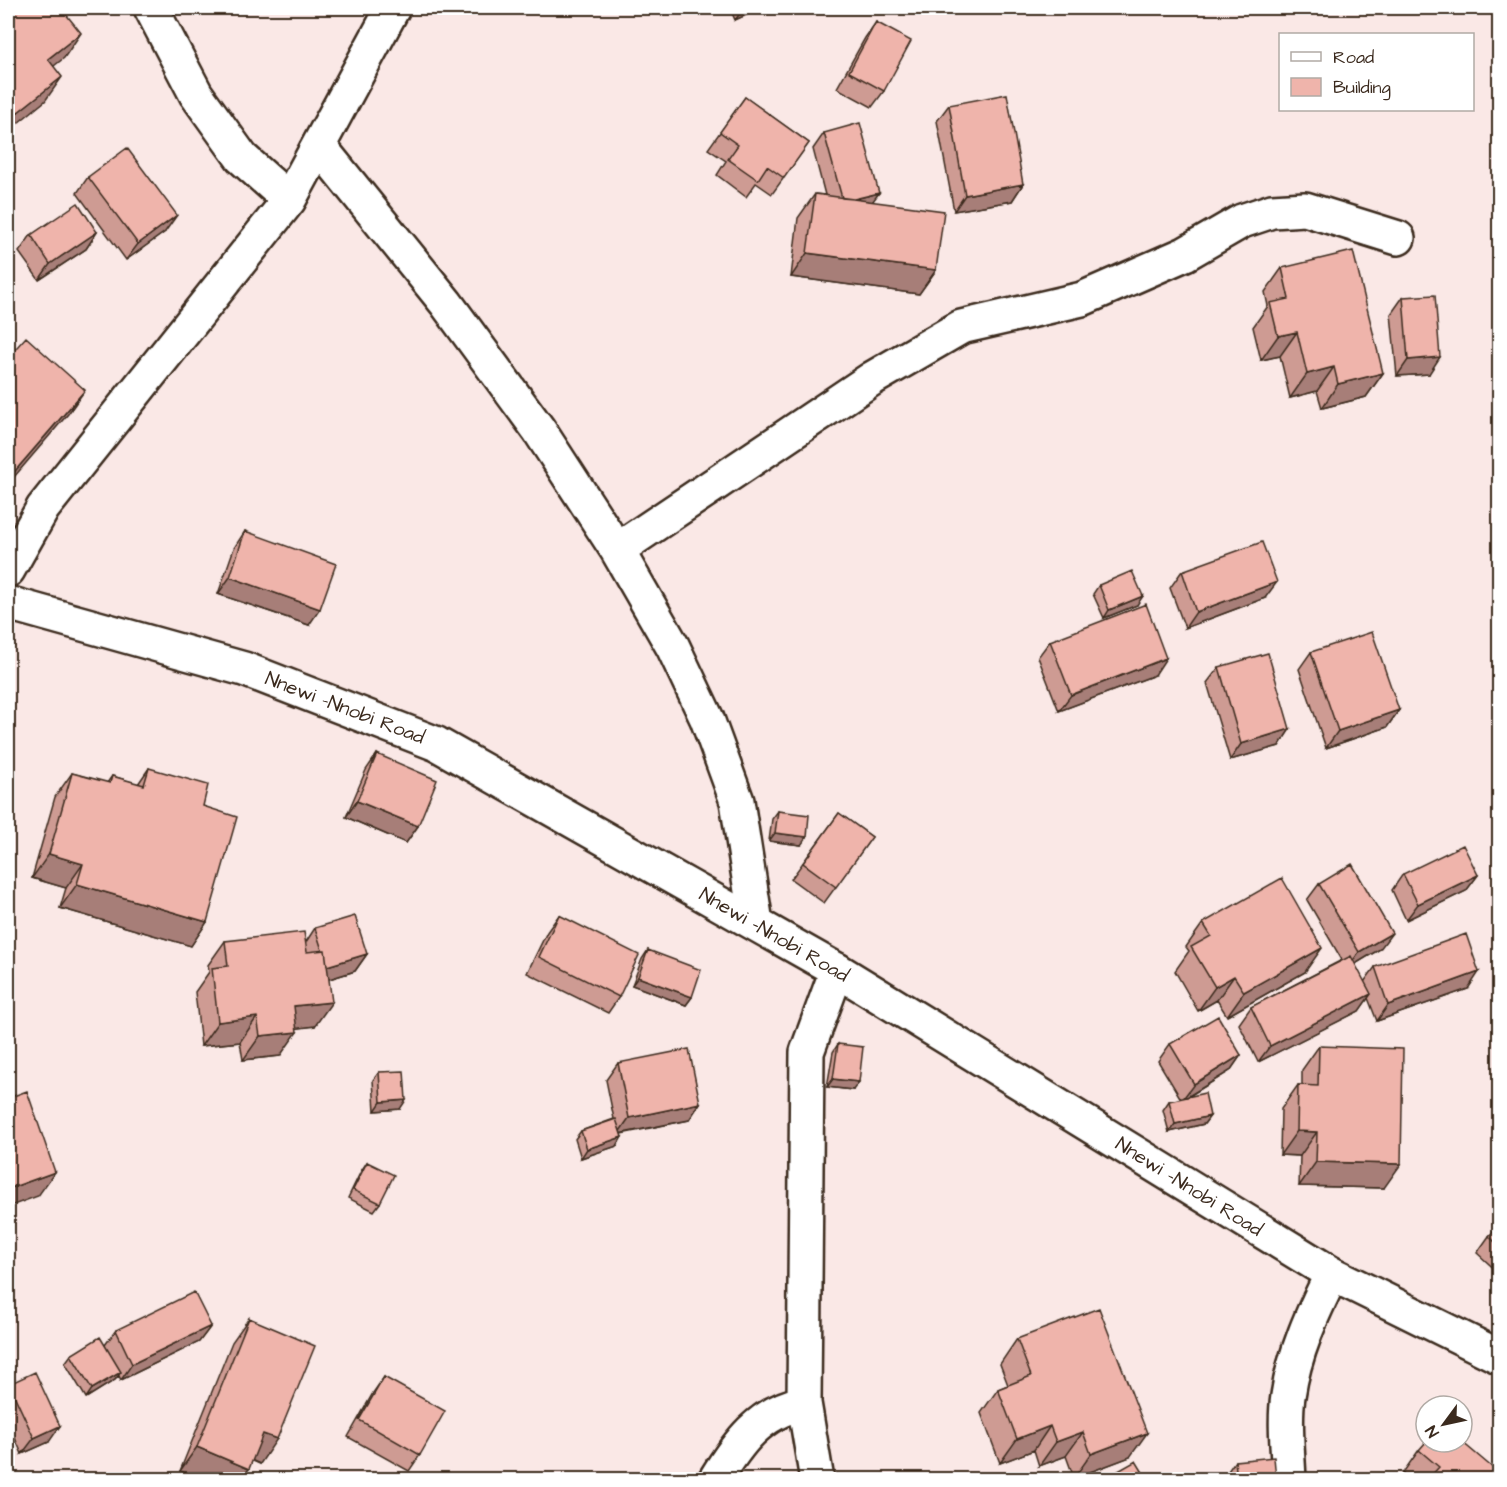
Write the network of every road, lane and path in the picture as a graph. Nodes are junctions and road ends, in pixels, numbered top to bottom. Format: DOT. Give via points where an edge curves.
graph roads {
  1 [pos="151,8"];
  2 [pos="393,8"];
  3 [pos="320,147"];
  4 [pos="289,200"];
  5 [pos="1398,238"];
  6 [pos="617,550"];
  7 [pos="8,570"];
  8 [pos="8,603"];
  9 [pos="756,923"];
  10 [pos="837,970"];
  11 [pos="1332,1274"];
  12 [pos="1500,1356"];
  13 [pos="804,1404"];
  14 [pos="715,1479"];
  15 [pos="817,1479"];
  16 [pos="1289,1479"];
  1 -- 4 [label="street" via="196,94 242,158"];
  2 -- 3 [label="street"];
  3 -- 4 [label="street"];
  3 -- 6 [label="street" via="446,303 539,430"];
  4 -- 7 [label="street" via="43,508"];
  5 -- 6 [label="street" via="1305,209 1272,211 1242,221 1185,254 1082,299 961,327 873,378"];
  6 -- 9 [label="street" via="673,647 715,739 737,801"];
  8 -- 9 [label="street, Nnewi -Nnobi Road" via="244,669 437,744"];
  9 -- 10 [label="street, Nnewi -Nnobi Road"];
  10 -- 11 [label="street, Nnewi -Nnobi Road"];
  10 -- 13 [label="street" via="807,1052"];
  11 -- 12 [label="street, Nnewi -Nnobi Road"];
  11 -- 16 [label="street" via="1306,1330 1287,1397"];
  13 -- 14 [label="street" via="786,1406 756,1424"];
  13 -- 15 [label="street"];
}
